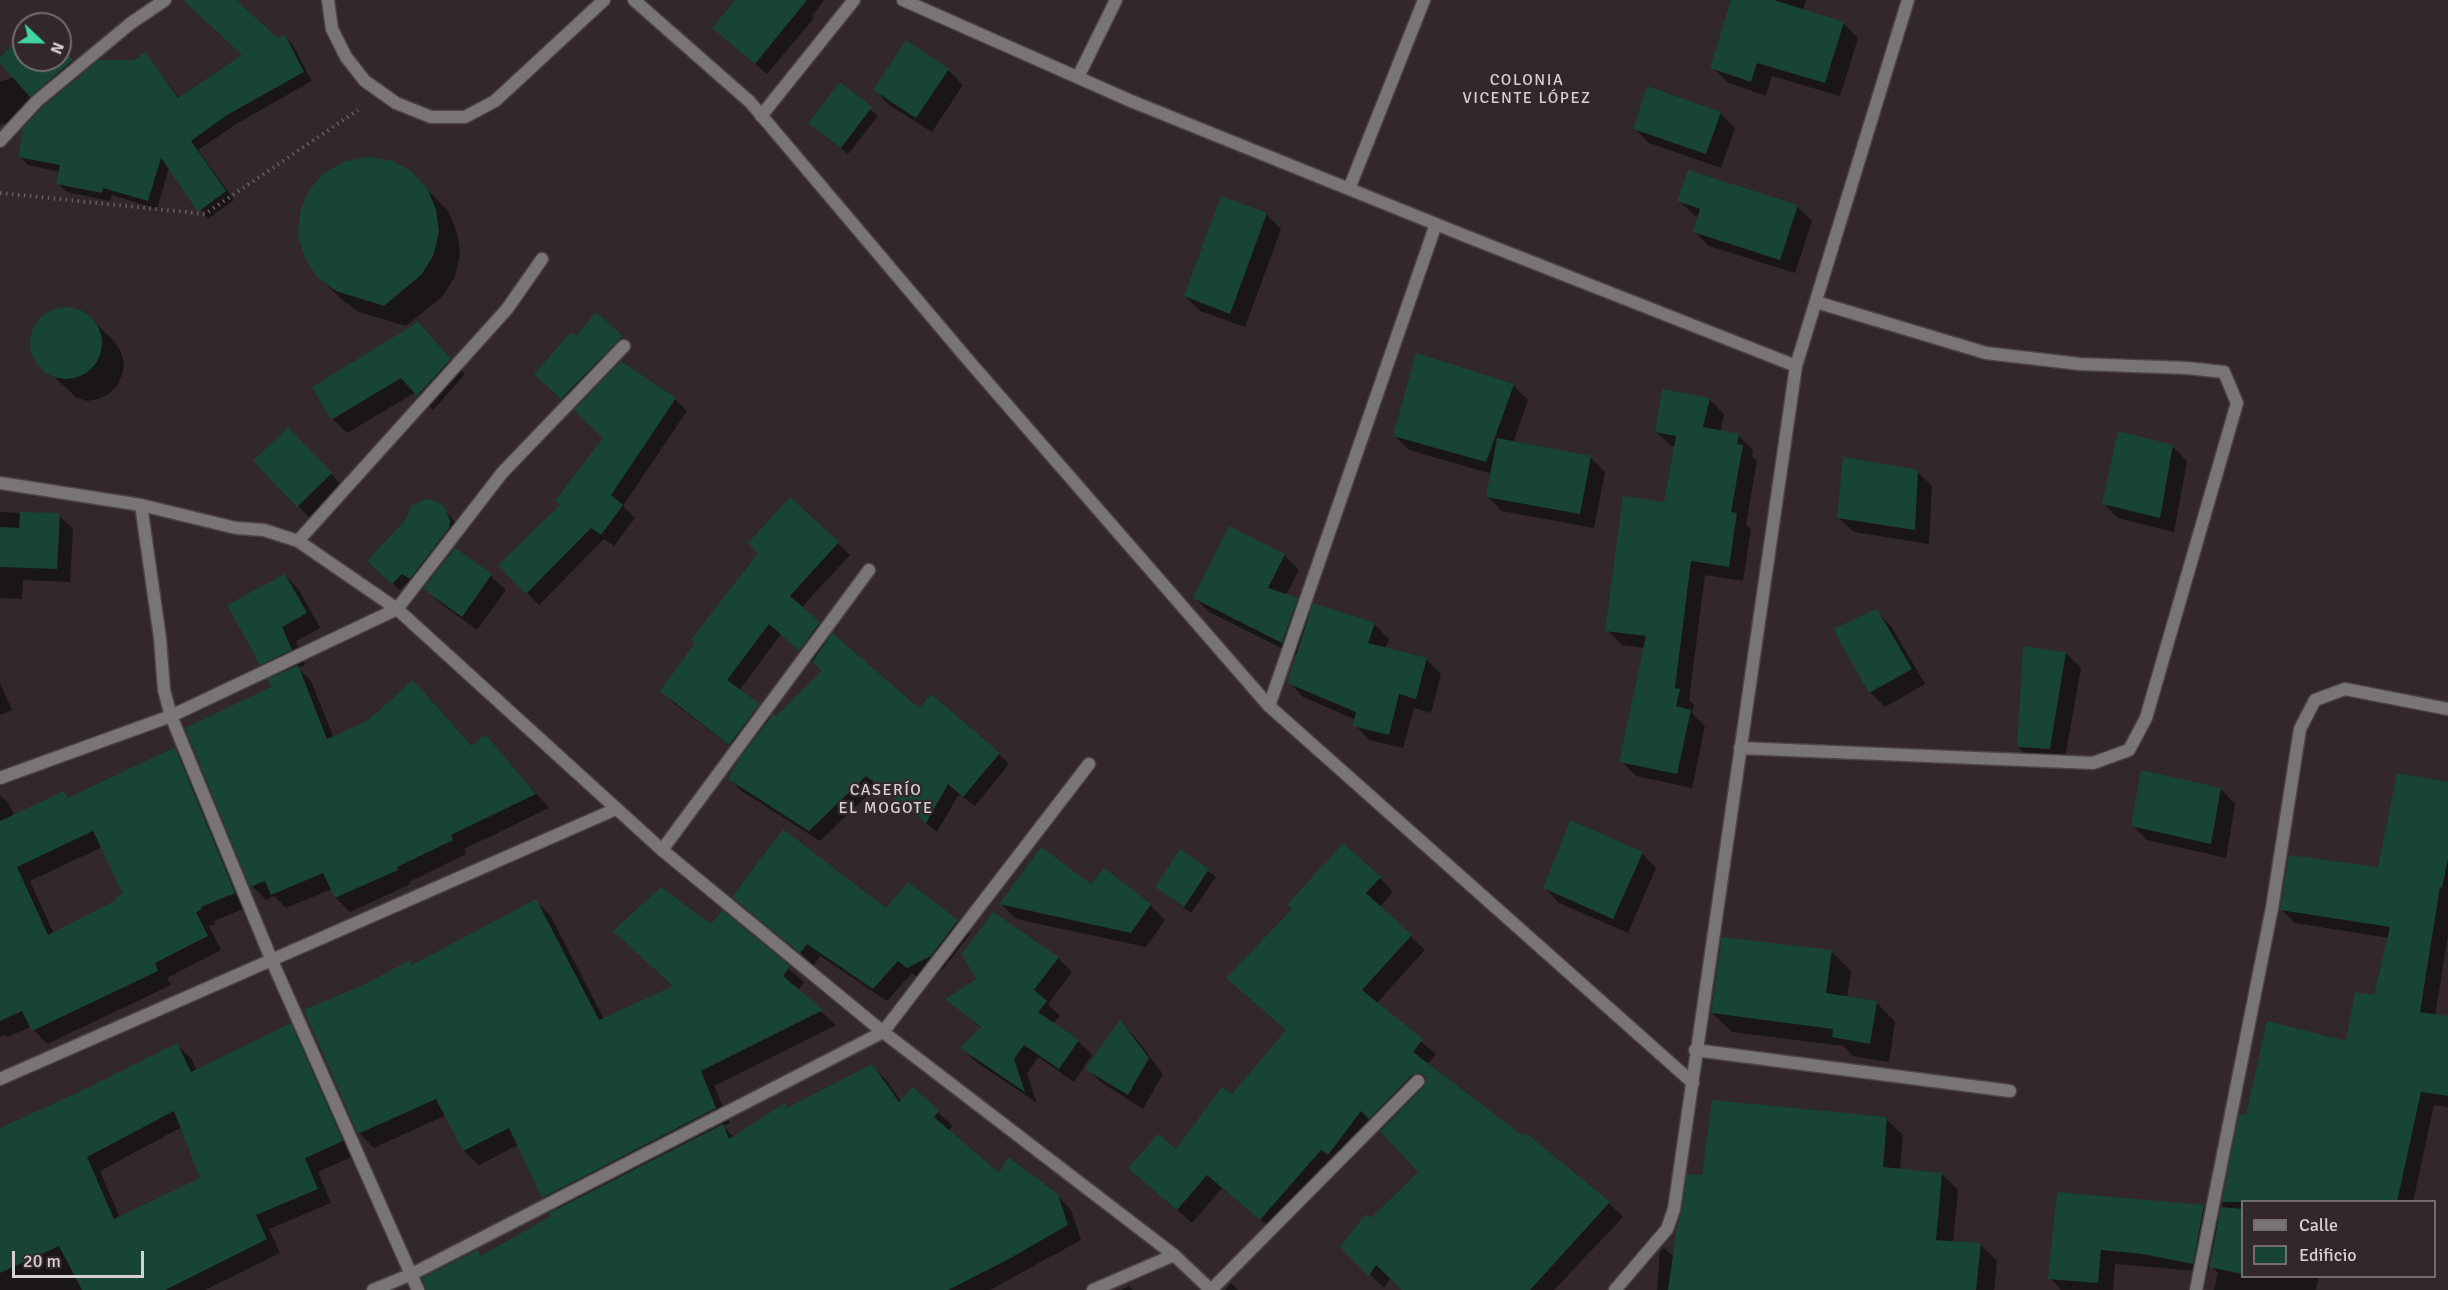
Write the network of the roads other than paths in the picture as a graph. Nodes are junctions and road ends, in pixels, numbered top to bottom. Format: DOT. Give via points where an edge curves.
graph roads {
  1 [pos="165,0"];
  2 [pos="328,0"];
  3 [pos="604,0"];
  4 [pos="634,0"];
  5 [pos="854,0"];
  6 [pos="903,0"];
  7 [pos="1116,0"];
  8 [pos="1424,0"];
  9 [pos="1908,0"];
  10 [pos="1078,77"];
  11 [pos="761,116"];
  12 [pos="0,141"];
  13 [pos="1349,189"];
  14 [pos="1436,224"];
  15 [pos="542,259"];
  16 [pos="1816,302"];
  17 [pos="624,346"];
  18 [pos="1797,366"];
  19 [pos="0,483"];
  20 [pos="141,506"];
  21 [pos="298,541"];
  22 [pos="868,570"];
  23 [pos="397,609"];
  24 [pos="1269,706"];
  25 [pos="2448,709"];
  26 [pos="171,716"];
  27 [pos="1740,748"];
  28 [pos="1089,764"];
  29 [pos="0,778"];
  30 [pos="616,809"];
  31 [pos="662,850"];
  32 [pos="272,961"];
  33 [pos="883,1032"];
  34 [pos="1695,1050"];
  35 [pos="0,1079"];
  36 [pos="1418,1081"];
  37 [pos="1693,1083"];
  38 [pos="2010,1091"];
  39 [pos="1174,1255"];
  40 [pos="412,1274"];
  41 [pos="373,1290"];
  42 [pos="418,1290"];
  43 [pos="1093,1290"];
  44 [pos="1211,1290"];
  45 [pos="1614,1290"];
  46 [pos="2196,1290"];
  1 -- 12 [label="street" via="131,23 37,101"];
  2 -- 3 [label="street" via="332,29 364,81 396,103 431,117 465,117 495,101"];
  4 -- 11 [label="street"];
  5 -- 11 [label="street"];
  6 -- 10 [label="street"];
  7 -- 10 [label="street"];
  8 -- 13 [label="street"];
  9 -- 16 [label="street"];
  10 -- 13 [label="street"];
  11 -- 24 [label="street"];
  13 -- 14 [label="street"];
  14 -- 18 [label="street"];
  14 -- 24 [label="street"];
  15 -- 21 [label="street" via="507,309"];
  16 -- 18 [label="street"];
  16 -- 27 [label="street" via="1986,352 2080,364 2224,372 2237,403 2146,718 2129,750 2093,763"];
  17 -- 23 [label="street" via="502,473"];
  18 -- 27 [label="street"];
  19 -- 20 [label="street"];
  20 -- 21 [label="street"];
  20 -- 26 [label="street" via="164,690"];
  21 -- 23 [label="street"];
  22 -- 31 [label="street"];
  23 -- 26 [label="street"];
  23 -- 30 [label="street"];
  24 -- 37 [label="street"];
  25 -- 46 [label="street" via="2345,689 2315,700 2300,729 2272,908"];
  26 -- 29 [label="street"];
  26 -- 32 [label="street"];
  27 -- 34 [label="street"];
  28 -- 33 [label="street"];
  30 -- 31 [label="street"];
  30 -- 32 [label="street"];
  31 -- 33 [label="street"];
  32 -- 35 [label="street"];
  32 -- 40 [label="street"];
  33 -- 39 [label="street"];
  33 -- 40 [label="street"];
  34 -- 37 [label="street"];
  34 -- 38 [label="street"];
  36 -- 44 [label="street"];
  37 -- 45 [label="street" via="1674,1209 1667,1230"];
  39 -- 43 [label="street"];
  39 -- 44 [label="street"];
  40 -- 41 [label="street"];
  40 -- 42 [label="street"];
}
